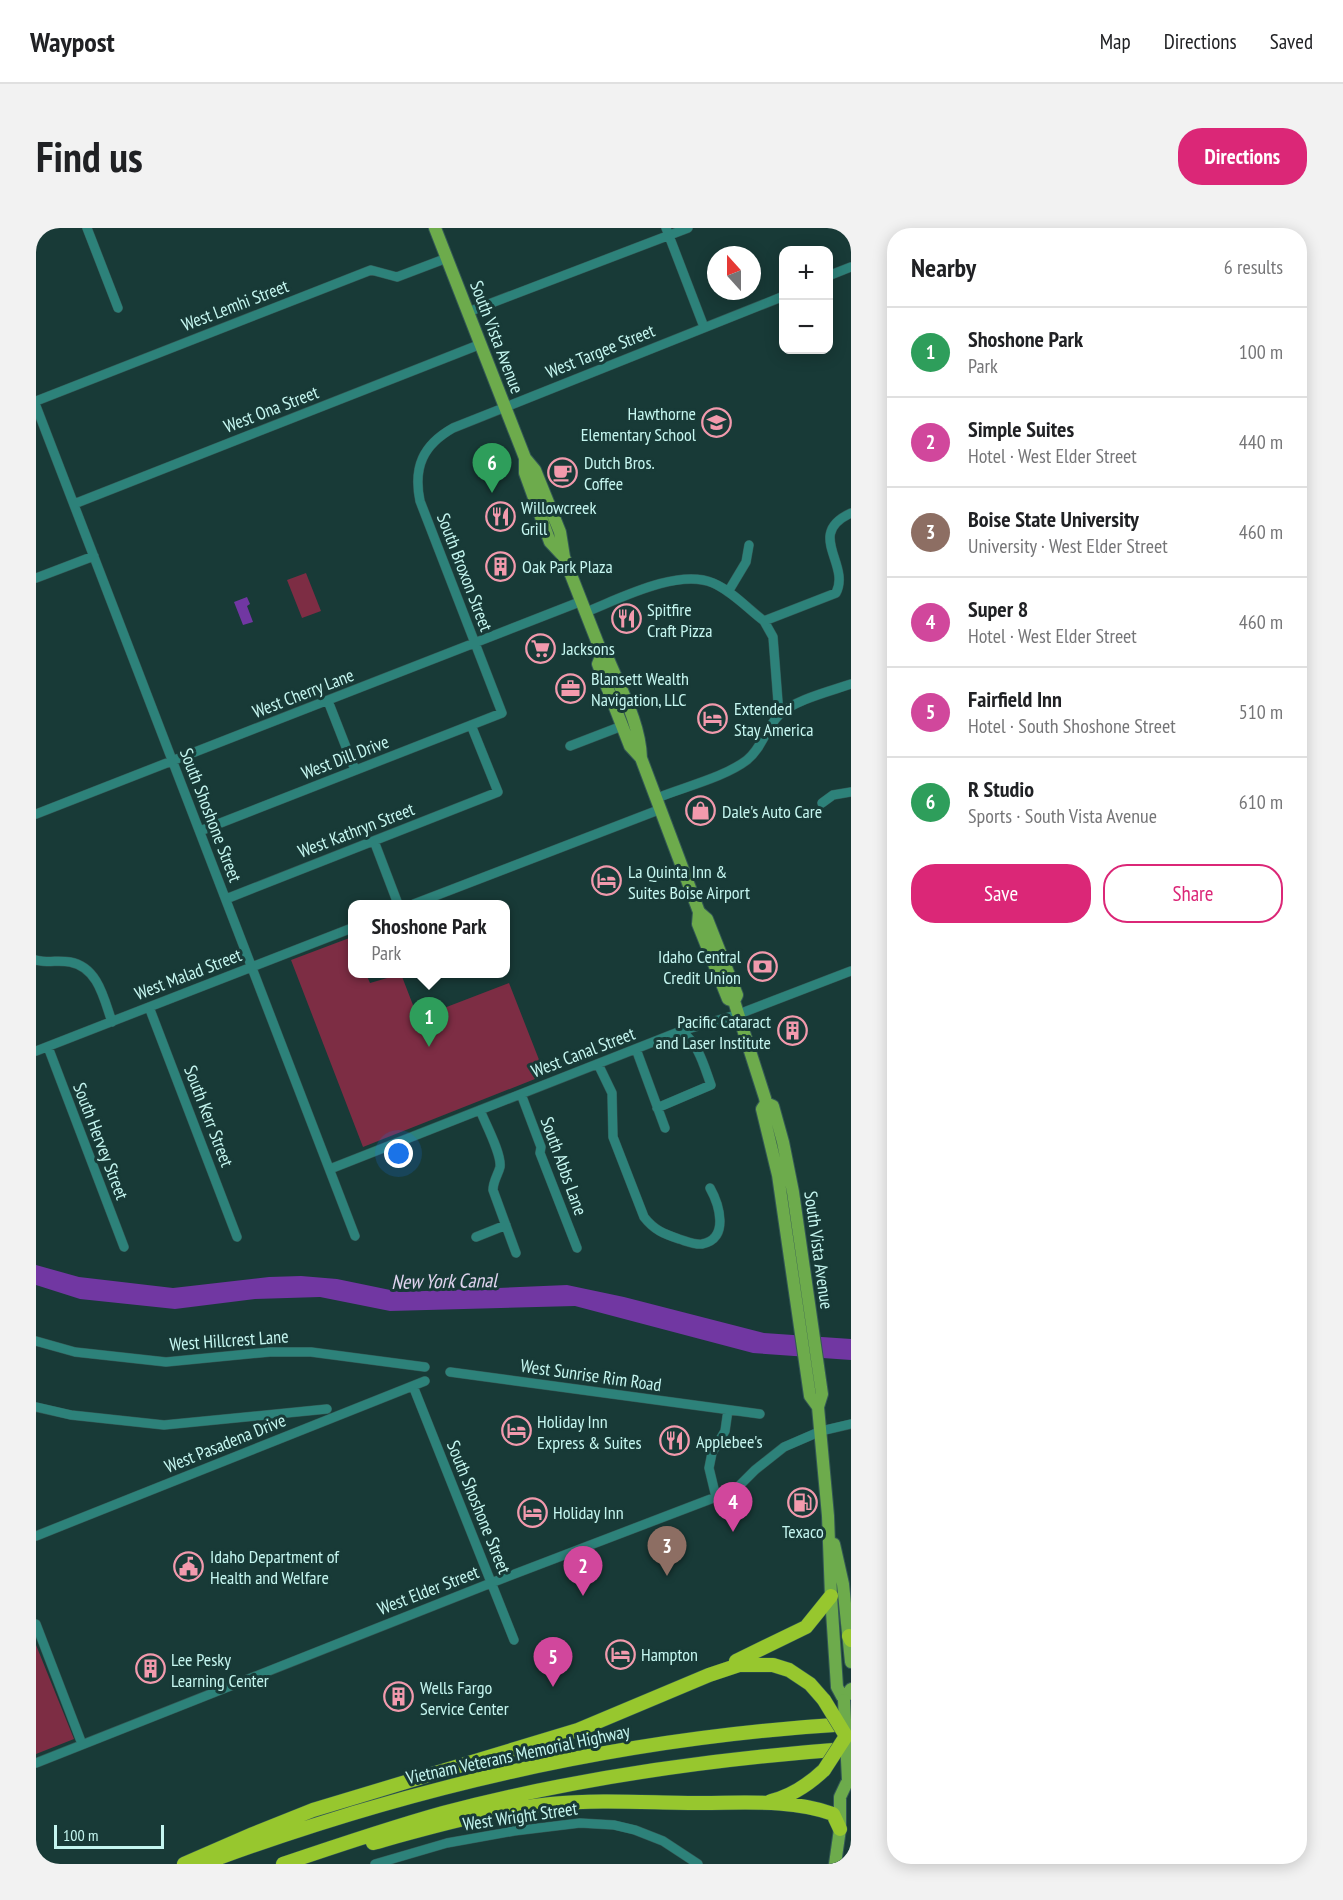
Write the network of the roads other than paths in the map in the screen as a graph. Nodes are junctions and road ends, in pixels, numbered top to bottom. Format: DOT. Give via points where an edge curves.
graph roads {
  1 [pos="87,228"];
  2 [pos="688,228"];
  3 [pos="438,229"];
  4 [pos="668,232"];
  5 [pos="447,258"];
  6 [pos="851,267"];
  7 [pos="833,274"];
  8 [pos="779,298"];
  9 [pos="118,308"];
  10 [pos="468,312"];
  11 [pos="704,327"];
  12 [pos="481,344"];
  13 [pos="36,401"];
  14 [pos="505,407"];
  15 [pos="37,412"];
  16 [pos="432,443"];
  17 [pos="74,504"];
  18 [pos="851,513"];
  19 [pos="749,545"];
  20 [pos="94,556"];
  21 [pos="36,578"];
  22 [pos="728,592"];
  23 [pos="584,607"];
  24 [pos="764,621"];
  25 [pos="475,643"];
  26 [pos="602,654"];
  27 [pos="851,684"];
  28 [pos="328,700"];
  29 [pos="502,713"];
  30 [pos="779,715"];
  31 [pos="471,725"];
  32 [pos="621,726"];
  33 [pos="570,746"];
  34 [pos="641,758"];
  35 [pos="173,761"];
  36 [pos="355,770"];
  37 [pos="851,792"];
  38 [pos="659,803"];
  39 [pos="822,803"];
  40 [pos="36,814"];
  41 [pos="200,831"];
  42 [pos="374,841"];
  43 [pos="226,899"];
  44 [pos="396,900"];
  45 [pos="424,900"];
  46 [pos="348,930"];
  47 [pos="36,960"];
  48 [pos="252,967"];
  49 [pos="849,972"];
  50 [pos="851,984"];
  51 [pos="149,1008"];
  52 [pos="739,1014"];
  53 [pos="112,1022"];
  54 [pos="681,1031"];
  55 [pos="48,1047"];
  56 [pos="636,1049"];
  57 [pos="36,1052"];
  58 [pos="598,1064"];
  59 [pos="520,1094"];
  60 [pos="657,1108"];
  61 [pos="480,1110"];
  62 [pos="665,1128"];
  63 [pos="330,1169"];
  64 [pos="710,1188"];
  65 [pos="506,1225"];
  66 [pos="355,1236"];
  67 [pos="237,1237"];
  68 [pos="476,1237"];
  69 [pos="123,1247"];
  70 [pos="577,1248"];
  71 [pos="516,1253"];
  72 [pos="36,1341"];
  73 [pos="425,1367"];
  74 [pos="450,1372"];
  75 [pos="425,1381"];
  76 [pos="413,1386"];
  77 [pos="36,1407"];
  78 [pos="327,1409"];
  79 [pos="728,1410"];
  80 [pos="760,1414"];
  81 [pos="851,1424"];
  82 [pos="821,1431"];
  83 [pos="716,1497"];
  84 [pos="829,1526"];
  85 [pos="36,1536"];
  86 [pos="491,1583"];
  87 [pos="831,1596"];
  88 [pos="36,1624"];
  89 [pos="850,1638"];
  90 [pos="514,1640"];
  91 [pos="851,1662"];
  92 [pos="709,1675"];
  93 [pos="851,1689"];
  94 [pos="844,1700"];
  95 [pos="850,1736"];
  96 [pos="82,1744"];
  97 [pos="36,1763"];
  98 [pos="849,1783"];
  99 [pos="760,1803"];
  100 [pos="840,1829"];
  101 [pos="184,1864"];
  102 [pos="203,1864"];
  103 [pos="283,1864"];
  104 [pos="302,1864"];
  105 [pos="375,1864"];
  106 [pos="698,1864"];
  107 [pos="835,1864"];
  1 -- 9 [label="street"];
  2 -- 4 [label="street"];
  3 -- 5 [label="main road, South Vista Avenue"];
  4 -- 10 [label="street"];
  4 -- 11 [label="street"];
  5 -- 10 [label="main road, South Vista Avenue"];
  5 -- 13 [label="street, West Lemhi Street" via="397,278 371,270"];
  6 -- 7 [label="street"];
  8 -- 11 [label="street, West Targee Street"];
  10 -- 12 [label="main road, South Vista Avenue"];
  11 -- 14 [label="street, West Targee Street"];
  12 -- 14 [label="main road, South Vista Avenue"];
  12 -- 17 [label="street, West Ona Street"];
  14 -- 16 [label="street, West Targee Street" via="453,428"];
  14 -- 23 [label="main road, South Vista Avenue" via="550,542 564,557"];
  15 -- 17 [label="street, South Shoshone Street"];
  16 -- 25 [label="street, South Broxon Street" via="417,472 420,501"];
  17 -- 20 [label="street, South Shoshone Street"];
  18 -- 24 [label="street" via="834,527 834,543 846,572 841,588"];
  19 -- 22 [label="street" via="746,562"];
  20 -- 21 [label="street"];
  20 -- 35 [label="street, South Shoshone Street"];
  22 -- 23 [label="street, West Cherry Lane" via="704,580 679,579"];
  22 -- 24 [label="street, West Cherry Lane"];
  23 -- 25 [label="street, West Cherry Lane"];
  23 -- 26 [label="main road, South Vista Avenue"];
  24 -- 30 [label="street" via="772,637"];
  25 -- 28 [label="street, West Cherry Lane"];
  25 -- 29 [label="street, South Broxon Street"];
  26 -- 32 [label="main road, South Vista Avenue" via="598,664"];
  26 -- 34 [label="main road, South Vista Avenue" via="609,661 634,722"];
  27 -- 30 [label="street" via="793,705"];
  28 -- 35 [label="street, West Cherry Lane"];
  28 -- 36 [label="street"];
  29 -- 31 [label="street, West Dill Drive"];
  30 -- 38 [label="street" via="748,759"];
  31 -- 36 [label="street, West Dill Drive"];
  31 -- 42 [label="street, West Kathryn Street" via="498,792"];
  32 -- 33 [label="street"];
  32 -- 34 [label="main road, South Vista Avenue"];
  34 -- 38 [label="main road, South Vista Avenue"];
  35 -- 40 [label="street, West Cherry Lane"];
  35 -- 41 [label="street, South Shoshone Street"];
  36 -- 41 [label="street, West Dill Drive"];
  37 -- 39 [label="street" via="833,795"];
  38 -- 45 [label="street"];
  38 -- 52 [label="main road, South Vista Avenue" via="699,912 698,924 728,999 734,1001"];
  41 -- 43 [label="street, South Shoshone Street"];
  42 -- 43 [label="street, West Kathryn Street"];
  42 -- 44 [label="street"];
  43 -- 48 [label="street, South Shoshone Street"];
  46 -- 48 [label="street, West Malad Street"];
  47 -- 53 [label="street" via="83,966 97,981"];
  48 -- 51 [label="street, West Malad Street"];
  48 -- 63 [label="street, South Shoshone Street"];
  49 -- 50 [label="street"];
  49 -- 52 [label="street, West Canal Street"];
  51 -- 53 [label="street, West Malad Street"];
  51 -- 67 [label="street, South Kerr Street"];
  52 -- 54 [label="street, West Canal Street"];
  52 -- 82 [label="main road, South Vista Avenue" via="766,1103 762,1109 807,1331 810,1396 818,1407"];
  53 -- 55 [label="street, West Malad Street"];
  54 -- 56 [label="street, West Canal Street"];
  54 -- 60 [label="street" via="695,1045 711,1085"];
  55 -- 57 [label="street, West Malad Street"];
  55 -- 69 [label="street, South Hervey Street"];
  56 -- 58 [label="street, West Canal Street"];
  56 -- 60 [label="street"];
  58 -- 59 [label="street, West Canal Street"];
  58 -- 64 [label="street" via="612,1093 613,1137 651,1226 694,1244 711,1241 721,1222 718,1202"];
  59 -- 61 [label="street, West Canal Street"];
  59 -- 70 [label="street, South Abbs Lane"];
  60 -- 62 [label="street"];
  61 -- 63 [label="street, West Canal Street"];
  61 -- 65 [label="street" via="500,1159 493,1190"];
  63 -- 66 [label="street, South Shoshone Street"];
  65 -- 68 [label="street"];
  65 -- 71 [label="street"];
  72 -- 73 [label="street, West Hillcrest Lane" via="75,1352 166,1362 311,1352"];
  74 -- 79 [label="street, West Sunrise Rim Road"];
  75 -- 76 [label="street, West Pasadena Drive"];
  76 -- 85 [label="street, West Pasadena Drive"];
  76 -- 86 [label="street, South Shoshone Street"];
  77 -- 78 [label="street" via="71,1415 164,1425"];
  79 -- 80 [label="street, West Sunrise Rim Road"];
  79 -- 83 [label="street" via="725,1431 712,1453 709,1468"];
  81 -- 82 [label="street"];
  82 -- 83 [label="street, West Elder Street" via="784,1448 738,1487"];
  82 -- 84 [label="main road, South Vista Avenue"];
  83 -- 86 [label="street, West Elder Street"];
  84 -- 87 [label="main road, South Vista Avenue"];
  84 -- 89 [label="main road, South Vista Avenue" via="843,1584"];
  86 -- 90 [label="street, South Shoshone Street"];
  86 -- 96 [label="street, West Elder Street"];
  87 -- 92 [label="highway" via="806,1627"];
  87 -- 94 [label="main road, South Vista Avenue" via="837,1687"];
  88 -- 96 [label="street"];
  89 -- 91 [label="main road, South Vista Avenue"];
  92 -- 95 [label="highway, bridge" via="739,1665 773,1665 789,1670 803,1678 824,1700"];
  92 -- 101 [label="highway" via="578,1730 314,1810"];
  93 -- 94 [label="main road"];
  94 -- 95 [label="main road, South Vista Avenue, bridge"];
  95 -- 98 [label="main road, South Vista Avenue, bridge"];
  95 -- 99 [label="highway, bridge" via="824,1770 801,1789 787,1797"];
  95 -- 102 [label="highway, Vietnam Veterans Memorial Highway" via="696,1738 530,1766 388,1802"];
  95 -- 103 [label="highway" via="813,1751 680,1766 539,1791 403,1825"];
  96 -- 97 [label="street, West Elder Street"];
  98 -- 100 [label="main road, South Vista Avenue" via="840,1797"];
  99 -- 100 [label="highway" via="815,1808 833,1814"];
  99 -- 104 [label="highway" via="591,1802 515,1808 423,1829"];
  100 -- 107 [label="main road, South Vista Avenue"];
  105 -- 106 [label="street, West Wright Street" via="447,1843 580,1823 635,1830 663,1841"];
}
